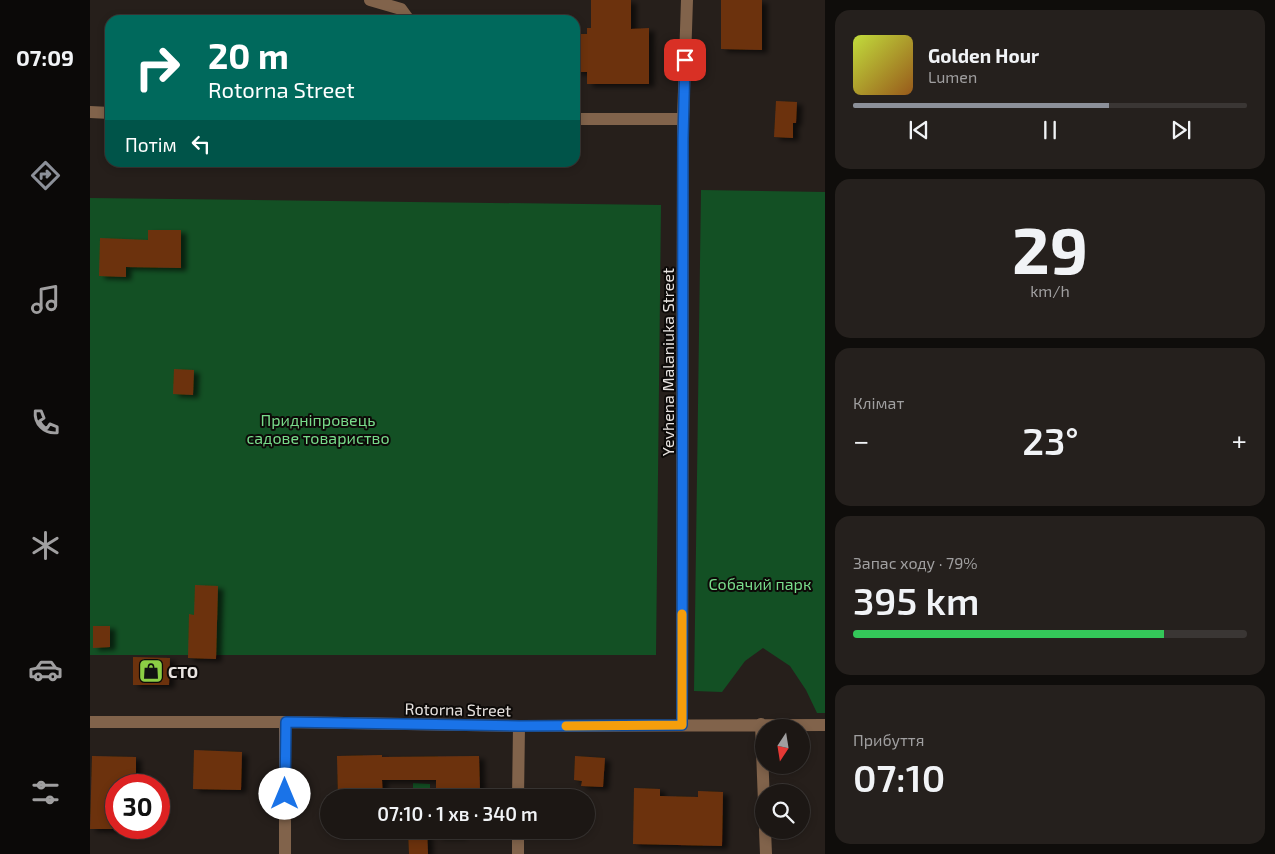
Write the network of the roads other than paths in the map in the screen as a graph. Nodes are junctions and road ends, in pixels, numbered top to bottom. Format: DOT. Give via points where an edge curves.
graph roads {
  1 [pos="370,0"];
  2 [pos="687,0"];
  3 [pos="406,15"];
  4 [pos="90,112"];
  5 [pos="105,113"];
  6 [pos="580,118"];
  7 [pos="684,119"];
  8 [pos="90,722"];
  9 [pos="286,722"];
  10 [pos="755,724"];
  11 [pos="682,725"];
  12 [pos="810,725"];
  13 [pos="825,725"];
  14 [pos="519,726"];
  15 [pos="518,789"];
  16 [pos="518,839"];
  17 [pos="765,839"];
  18 [pos="285,854"];
  19 [pos="518,854"];
  20 [pos="766,854"];
  1 -- 3 [label="street" via="401,9"];
  2 -- 7 [label="street, Yevhena Malaniuka Street"];
  4 -- 5 [label="street"];
  6 -- 7 [label="street"];
  7 -- 11 [label="street, Yevhena Malaniuka Street"];
  8 -- 9 [label="street, Rotorna Street"];
  9 -- 14 [label="street, Rotorna Street"];
  9 -- 18 [label="street"];
  10 -- 11 [label="street, Rotorna Street"];
  11 -- 14 [label="street, Rotorna Street"];
  12 -- 13 [label="street, Rotorna Street"];
  14 -- 15 [label="street"];
  16 -- 19 [label="street"];
  17 -- 20 [label="street"];
}
